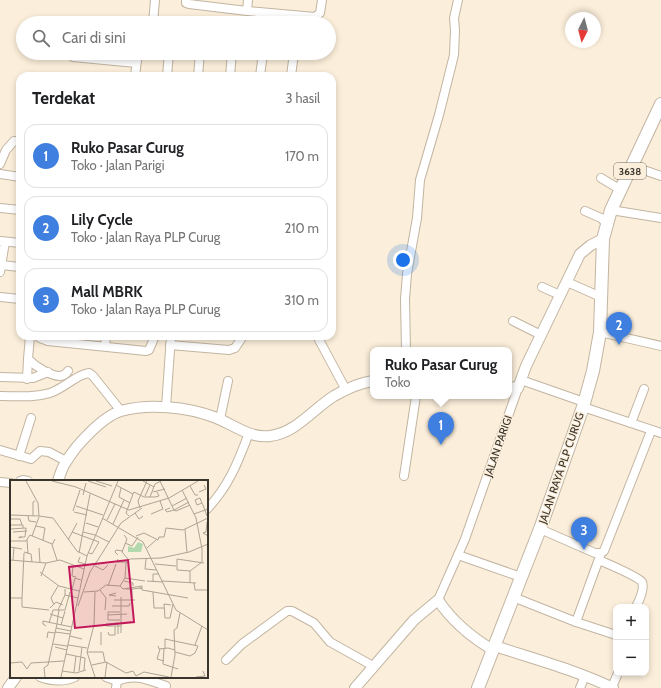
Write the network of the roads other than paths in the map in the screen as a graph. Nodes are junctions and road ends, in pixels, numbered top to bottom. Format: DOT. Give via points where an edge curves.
graph roads {
  1 [pos="155,0"];
  2 [pos="186,0"];
  3 [pos="248,0"];
  4 [pos="322,0"];
  5 [pos="458,0"];
  6 [pos="247,11"];
  7 [pos="154,16"];
  8 [pos="303,16"];
  9 [pos="316,16"];
  10 [pos="104,60"];
  11 [pos="137,60"];
  12 [pos="169,60"];
  13 [pos="199,60"];
  14 [pos="231,60"];
  15 [pos="262,60"];
  16 [pos="293,60"];
  17 [pos="136,63"];
  18 [pos="135,72"];
  19 [pos="168,72"];
  20 [pos="198,72"];
  21 [pos="230,72"];
  22 [pos="261,72"];
  23 [pos="292,72"];
  24 [pos="661,104"];
  25 [pos="16,141"];
  26 [pos="0,164"];
  27 [pos="632,166"];
  28 [pos="0,174"];
  29 [pos="16,176"];
  30 [pos="661,176"];
  31 [pos="601,178"];
  32 [pos="621,190"];
  33 [pos="0,208"];
  34 [pos="16,210"];
  35 [pos="611,210"];
  36 [pos="585,211"];
  37 [pos="661,218"];
  38 [pos="607,224"];
  39 [pos="603,239"];
  40 [pos="2,241"];
  41 [pos="16,243"];
  42 [pos="0,265"];
  43 [pos="16,267"];
  44 [pos="0,272"];
  45 [pos="566,282"];
  46 [pos="542,286"];
  47 [pos="560,295"];
  48 [pos="0,297"];
  49 [pos="601,297"];
  50 [pos="16,299"];
  51 [pos="513,321"];
  52 [pos="600,332"];
  53 [pos="541,335"];
  54 [pos="30,340"];
  55 [pos="45,340"];
  56 [pos="106,340"];
  57 [pos="153,340"];
  58 [pos="171,340"];
  59 [pos="240,340"];
  60 [pos="319,340"];
  61 [pos="170,345"];
  62 [pos="105,346"];
  63 [pos="661,346"];
  64 [pos="406,347"];
  65 [pos="28,359"];
  66 [pos="68,371"];
  67 [pos="48,372"];
  68 [pos="0,377"];
  69 [pos="27,379"];
  70 [pos="228,380"];
  71 [pos="370,382"];
  72 [pos="516,385"];
  73 [pos="644,389"];
  74 [pos="346,390"];
  75 [pos="0,396"];
  76 [pos="512,398"];
  77 [pos="416,399"];
  78 [pos="512,399"];
  79 [pos="583,405"];
  80 [pos="166,407"];
  81 [pos="121,411"];
  82 [pos="31,418"];
  83 [pos="220,419"];
  84 [pos="631,423"];
  85 [pos="651,431"];
  86 [pos="249,433"];
  87 [pos="661,433"];
  88 [pos="0,450"];
  89 [pos="19,456"];
  90 [pos="66,461"];
  91 [pos="404,476"];
  92 [pos="58,480"];
  93 [pos="0,482"];
  94 [pos="10,483"];
  95 [pos="208,508"];
  96 [pos="540,529"];
  97 [pos="458,555"];
  98 [pos="600,557"];
  99 [pos="521,577"];
  100 [pos="513,597"];
  101 [pos="438,600"];
  102 [pos="638,604"];
  103 [pos="576,622"];
  104 [pos="613,634"];
  105 [pos="494,648"];
  106 [pos="226,660"];
  107 [pos="373,666"];
  108 [pos="585,676"];
  109 [pos="617,676"];
  110 [pos="15,678"];
  111 [pos="43,678"];
  112 [pos="72,678"];
  113 [pos="107,678"];
  114 [pos="128,678"];
  115 [pos="142,678"];
  116 [pos="117,685"];
  117 [pos="166,686"];
  118 [pos="8,688"];
  119 [pos="355,688"];
  120 [pos="478,688"];
  121 [pos="580,688"];
  122 [pos="613,688"];
  1 -- 7 [label="street"];
  2 -- 6 [label="street" via="187,4"];
  3 -- 6 [label="street"];
  4 -- 9 [label="street" via="320,13"];
  5 -- 64 [label="street" via="454,18 452,62 421,174 417,218 407,274"];
  6 -- 8 [label="street"];
  10 -- 17 [label="street"];
  11 -- 17 [label="street"];
  12 -- 19 [label="street"];
  13 -- 20 [label="street"];
  14 -- 21 [label="street"];
  15 -- 22 [label="street"];
  16 -- 23 [label="street"];
  17 -- 18 [label="street"];
  24 -- 27 [label="main road, 3638"];
  25 -- 26 [label="street" via="6,150"];
  27 -- 30 [label="street"];
  27 -- 32 [label="main road, 3638"];
  28 -- 29 [label="street"];
  31 -- 32 [label="street"];
  32 -- 35 [label="main road, 3638"];
  33 -- 34 [label="street"];
  35 -- 37 [label="street"];
  35 -- 38 [label="main road, 3638"];
  36 -- 38 [label="street" via="601,218"];
  38 -- 39 [label="main road, 3638"];
  39 -- 45 [label="street, JALAN PARIGI" via="580,254"];
  39 -- 49 [label="main road, JALAN RAYA PLP CURUG"];
  40 -- 41 [label="street"];
  40 -- 42 [label="street"];
  42 -- 43 [label="street"];
  42 -- 44 [label="street"];
  45 -- 47 [label="street, JALAN PARIGI"];
  45 -- 49 [label="street"];
  46 -- 47 [label="street"];
  47 -- 53 [label="street, JALAN PARIGI"];
  48 -- 50 [label="street"];
  49 -- 52 [label="main road, JALAN RAYA PLP CURUG"];
  51 -- 53 [label="street"];
  52 -- 63 [label="street"];
  52 -- 79 [label="main road, JALAN RAYA PLP CURUG" via="593,371"];
  53 -- 72 [label="street, JALAN PARIGI"];
  54 -- 65 [label="street"];
  55 -- 62 [label="street"];
  56 -- 62 [label="street"];
  57 -- 62 [label="street" via="146,351"];
  58 -- 61 [label="street"];
  59 -- 61 [label="street" via="235,348 229,350"];
  60 -- 74 [label="street"];
  61 -- 80 [label="street"];
  65 -- 67 [label="street"];
  65 -- 69 [label="street"];
  66 -- 67 [label="street" via="61,376"];
  67 -- 69 [label="street"];
  68 -- 69 [label="street"];
  70 -- 83 [label="street"];
  71 -- 74 [label="street"];
  72 -- 76 [label="street, JALAN PARIGI"];
  72 -- 79 [label="street"];
  73 -- 84 [label="street"];
  74 -- 86 [label="street" via="286,431 270,436"];
  75 -- 81 [label="street" via="36,396 50,393 89,373"];
  77 -- 91 [label="street"];
  78 -- 97 [label="street, JALAN PARIGI" via="483,491"];
  79 -- 84 [label="street"];
  79 -- 96 [label="main road, JALAN RAYA PLP CURUG"];
  80 -- 81 [label="street"];
  80 -- 83 [label="street"];
  81 -- 90 [label="street" via="100,422"];
  82 -- 89 [label="street"];
  83 -- 86 [label="street"];
  84 -- 85 [label="street"];
  85 -- 87 [label="street"];
  85 -- 98 [label="street"];
  86 -- 95 [label="street" via="232,476 219,497"];
  88 -- 89 [label="street"];
  89 -- 90 [label="street" via="31,459 43,451"];
  90 -- 92 [label="street"];
  93 -- 94 [label="street"];
  96 -- 98 [label="street"];
  96 -- 99 [label="main road, JALAN RAYA PLP CURUG"];
  97 -- 99 [label="street"];
  97 -- 101 [label="street, JALAN PARIGI"];
  98 -- 102 [label="street" via="642,582 641,597"];
  98 -- 103 [label="street"];
  99 -- 100 [label="main road, JALAN RAYA PLP CURUG"];
  100 -- 103 [label="street"];
  100 -- 105 [label="main road, JALAN RAYA PLP CURUG"];
  101 -- 105 [label="street" via="466,631"];
  101 -- 107 [label="street, JALAN PARIGI" via="414,620"];
  103 -- 104 [label="street"];
  105 -- 108 [label="street"];
  105 -- 120 [label="main road, JALAN RAYA PLP CURUG"];
  106 -- 107 [label="street" via="242,644 292,610 314,623 330,642"];
  107 -- 119 [label="street, JALAN PARIGI"];
  108 -- 121 [label="street"];
  108 -- 122 [label="street"];
  109 -- 122 [label="street"];
  110 -- 118 [label="street"];
  111 -- 112 [label="street"];
  113 -- 116 [label="street"];
  114 -- 116 [label="street"];
  115 -- 117 [label="street"];
}
